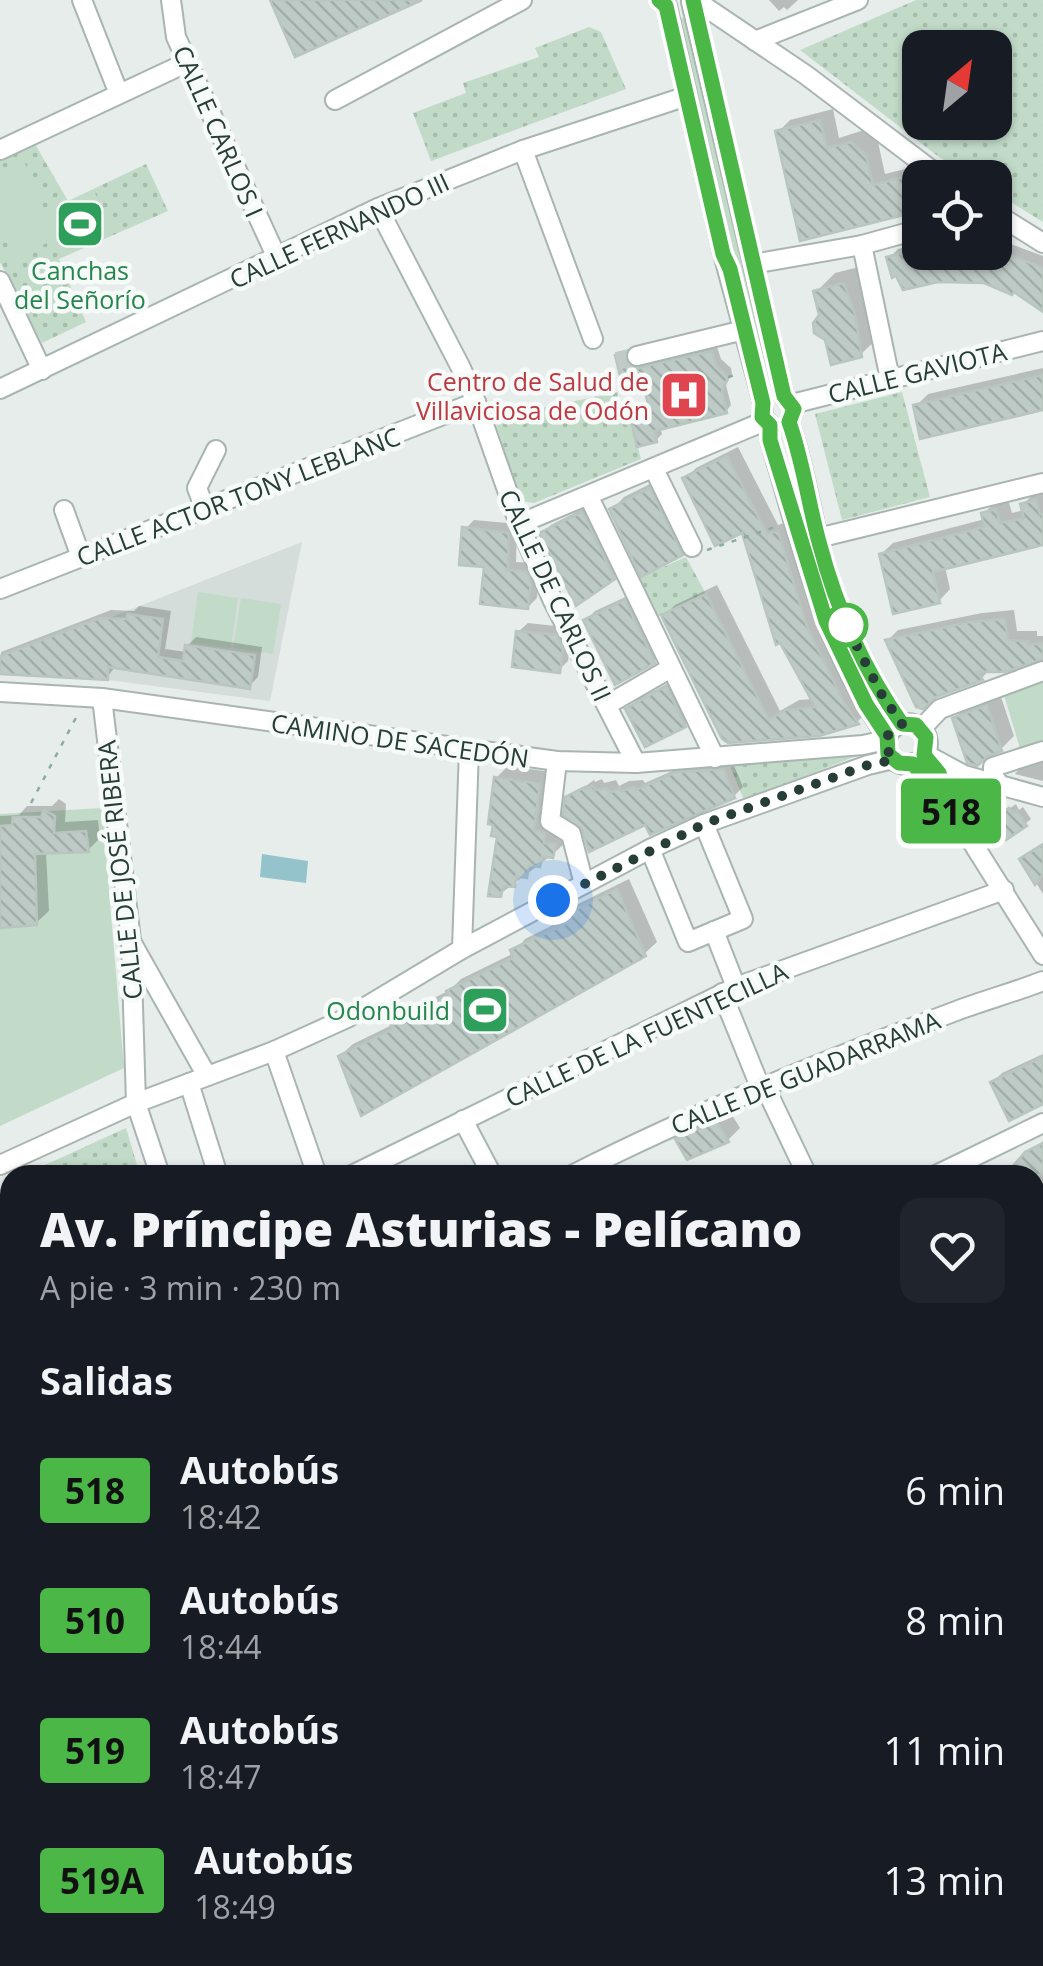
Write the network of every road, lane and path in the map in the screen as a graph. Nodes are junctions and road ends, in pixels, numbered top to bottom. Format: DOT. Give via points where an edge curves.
graph roads {
  1 [pos="82,0"];
  2 [pos="172,0"];
  3 [pos="522,0"];
  4 [pos="858,0"];
  5 [pos="693,1"];
  6 [pos="662,3"];
  7 [pos="755,41"];
  8 [pos="188,62"];
  9 [pos="120,94"];
  10 [pos="687,96"];
  11 [pos="336,100"];
  12 [pos="0,150"];
  13 [pos="523,150"];
  14 [pos="917,160"];
  15 [pos="378,208"];
  16 [pos="1012,224"];
  17 [pos="1012,232"];
  18 [pos="902,234"];
  19 [pos="862,245"];
  20 [pos="1043,245"];
  21 [pos="277,258"];
  22 [pos="753,264"];
  23 [pos="0,281"];
  24 [pos="744,330"];
  25 [pos="593,338"];
  26 [pos="1043,342"];
  27 [pos="637,356"];
  28 [pos="42,370"];
  29 [pos="743,374"];
  30 [pos="728,377"];
  31 [pos="890,378"];
  32 [pos="0,389"];
  33 [pos="476,402"];
  34 [pos="777,412"];
  35 [pos="216,450"];
  36 [pos="654,469"];
  37 [pos="1043,483"];
  38 [pos="589,497"];
  39 [pos="205,509"];
  40 [pos="64,510"];
  41 [pos="519,524"];
  42 [pos="775,527"];
  43 [pos="818,538"];
  44 [pos="694,550"];
  45 [pos="82,557"];
  46 [pos="0,589"];
  47 [pos="872,618"];
  48 [pos="853,624"];
  49 [pos="671,668"];
  50 [pos="1043,672"];
  51 [pos="0,692"];
  52 [pos="94,698"];
  53 [pos="606,705"];
  54 [pos="921,729"];
  55 [pos="892,733"];
  56 [pos="469,749"];
  57 [pos="1043,751"];
  58 [pos="715,758"];
  59 [pos="920,758"];
  60 [pos="893,760"];
  61 [pos="557,762"];
  62 [pos="636,764"];
  63 [pos="964,776"];
  64 [pos="999,784"];
  65 [pos="946,793"];
  66 [pos="1043,797"];
  67 [pos="31,803"];
  68 [pos="955,816"];
  69 [pos="704,824"];
  70 [pos="650,849"];
  71 [pos="584,884"];
  72 [pos="1004,890"];
  73 [pos="714,931"];
  74 [pos="131,940"];
  75 [pos="462,949"];
  76 [pos="1043,955"];
  77 [pos="1043,982"];
  78 [pos="729,990"];
  79 [pos="274,1051"];
  80 [pos="198,1079"];
  81 [pos="763,1088"];
  82 [pos="136,1103"];
  83 [pos="464,1120"];
  84 [pos="1043,1123"];
  85 [pos="2,1165"];
  86 [pos="157,1165"];
  87 [pos="216,1165"];
  88 [pos="314,1165"];
  89 [pos="377,1165"];
  90 [pos="487,1165"];
  91 [pos="592,1165"];
  92 [pos="802,1165"];
  93 [pos="959,1165"];
  1 -- 9 [label="street"];
  2 -- 8 [label="street, CALLE CARLOS I" via="176,37"];
  3 -- 11 [label="street"];
  4 -- 7 [label="street"];
  5 -- 6 [label="street" via="684,7"];
  5 -- 7 [label="street"];
  5 -- 22 [label="street"];
  6 -- 10 [label="street"];
  7 -- 14 [label="street"];
  8 -- 9 [label="street"];
  8 -- 21 [label="street, CALLE CARLOS I"];
  9 -- 12 [label="street"];
  10 -- 13 [label="street, CALLE FERNANDO III"];
  10 -- 24 [label="street"];
  13 -- 15 [label="street, CALLE FERNANDO III"];
  13 -- 25 [label="street"];
  15 -- 21 [label="street, CALLE FERNANDO III"];
  15 -- 33 [label="street, CALLE DE CARLOS II"];
  16 -- 20 [label="street"];
  17 -- 20 [label="street"];
  18 -- 19 [label="street"];
  19 -- 22 [label="street"];
  19 -- 31 [label="street"];
  21 -- 28 [label="street, CALLE FERNANDO III"];
  22 -- 34 [label="street"];
  23 -- 28 [label="street"];
  24 -- 27 [label="street"];
  24 -- 34 [label="street"];
  26 -- 31 [label="street, CALLE GAVIOTA"];
  28 -- 32 [label="street, CALLE FERNANDO III"];
  29 -- 30 [label="path"];
  31 -- 34 [label="street, CALLE GAVIOTA"];
  33 -- 39 [label="street, CALLE ACTOR TONY LEBLANC"];
  33 -- 41 [label="street, CALLE DE CARLOS II"];
  34 -- 36 [label="street, CALLE GAVIOTA"];
  34 -- 43 [label="street"];
  34 -- 55 [label="street" via="770,440 826,621 866,704"];
  35 -- 39 [label="street" via="196,488"];
  36 -- 38 [label="street, CALLE GAVIOTA"];
  36 -- 44 [label="street"];
  37 -- 43 [label="street"];
  38 -- 41 [label="street, CALLE GAVIOTA"];
  38 -- 49 [label="street"];
  39 -- 45 [label="street, CALLE ACTOR TONY LEBLANC"];
  40 -- 45 [label="street"];
  41 -- 53 [label="street, CALLE DE CARLOS II"];
  42 -- 44 [label="path"];
  43 -- 48 [label="street"];
  45 -- 46 [label="street, CALLE ACTOR TONY LEBLANC"];
  47 -- 48 [label="path"];
  48 -- 55 [label="street"];
  49 -- 53 [label="street"];
  49 -- 58 [label="street"];
  50 -- 54 [label="street" via="940,709"];
  51 -- 52 [label="street, CAMINO DE SACEDÓN"];
  52 -- 56 [label="street, CAMINO DE SACEDÓN"];
  52 -- 67 [label="path"];
  52 -- 74 [label="street, CALLE DE JOSÉ RIBERA"];
  53 -- 62 [label="street, CALLE DE CARLOS II"];
  54 -- 55 [label="street"];
  54 -- 59 [label="street" via="926,737"];
  55 -- 58 [label="street, CAMINO DE SACEDÓN" via="863,745"];
  55 -- 60 [label="street"];
  56 -- 61 [label="street, CAMINO DE SACEDÓN"];
  56 -- 75 [label="street"];
  57 -- 64 [label="street" via="994,767"];
  58 -- 62 [label="street, CAMINO DE SACEDÓN"];
  59 -- 60 [label="street"];
  59 -- 63 [label="street"];
  59 -- 65 [label="street" via="939,773"];
  59 -- 68 [label="street"];
  60 -- 69 [label="street"];
  61 -- 62 [label="street, CAMINO DE SACEDÓN"];
  61 -- 71 [label="street" via="550,821 571,834"];
  63 -- 64 [label="street"];
  63 -- 65 [label="street"];
  64 -- 66 [label="street"];
  65 -- 68 [label="street"];
  68 -- 72 [label="street"];
  69 -- 70 [label="street"];
  69 -- 73 [label="street" via="742,919"];
  70 -- 71 [label="street"];
  70 -- 73 [label="street" via="688,942"];
  71 -- 75 [label="street"];
  72 -- 76 [label="street"];
  72 -- 78 [label="street, CALLE DE LA FUENTECILLA"];
  73 -- 78 [label="street"];
  74 -- 80 [label="street"];
  74 -- 82 [label="street, CALLE DE JOSÉ RIBERA"];
  75 -- 79 [label="street" via="347,1018"];
  77 -- 81 [label="street, CALLE DE GUADARRAMA"];
  78 -- 81 [label="street"];
  78 -- 83 [label="street, CALLE DE LA FUENTECILLA"];
  79 -- 80 [label="street"];
  79 -- 88 [label="street"];
  80 -- 82 [label="street"];
  80 -- 87 [label="street"];
  81 -- 91 [label="street, CALLE DE GUADARRAMA"];
  81 -- 92 [label="street"];
  82 -- 85 [label="street"];
  82 -- 86 [label="street, CALLE DE JOSÉ RIBERA"];
  83 -- 89 [label="street, CALLE DE LA FUENTECILLA"];
  83 -- 90 [label="street"];
  84 -- 93 [label="street"];
}
